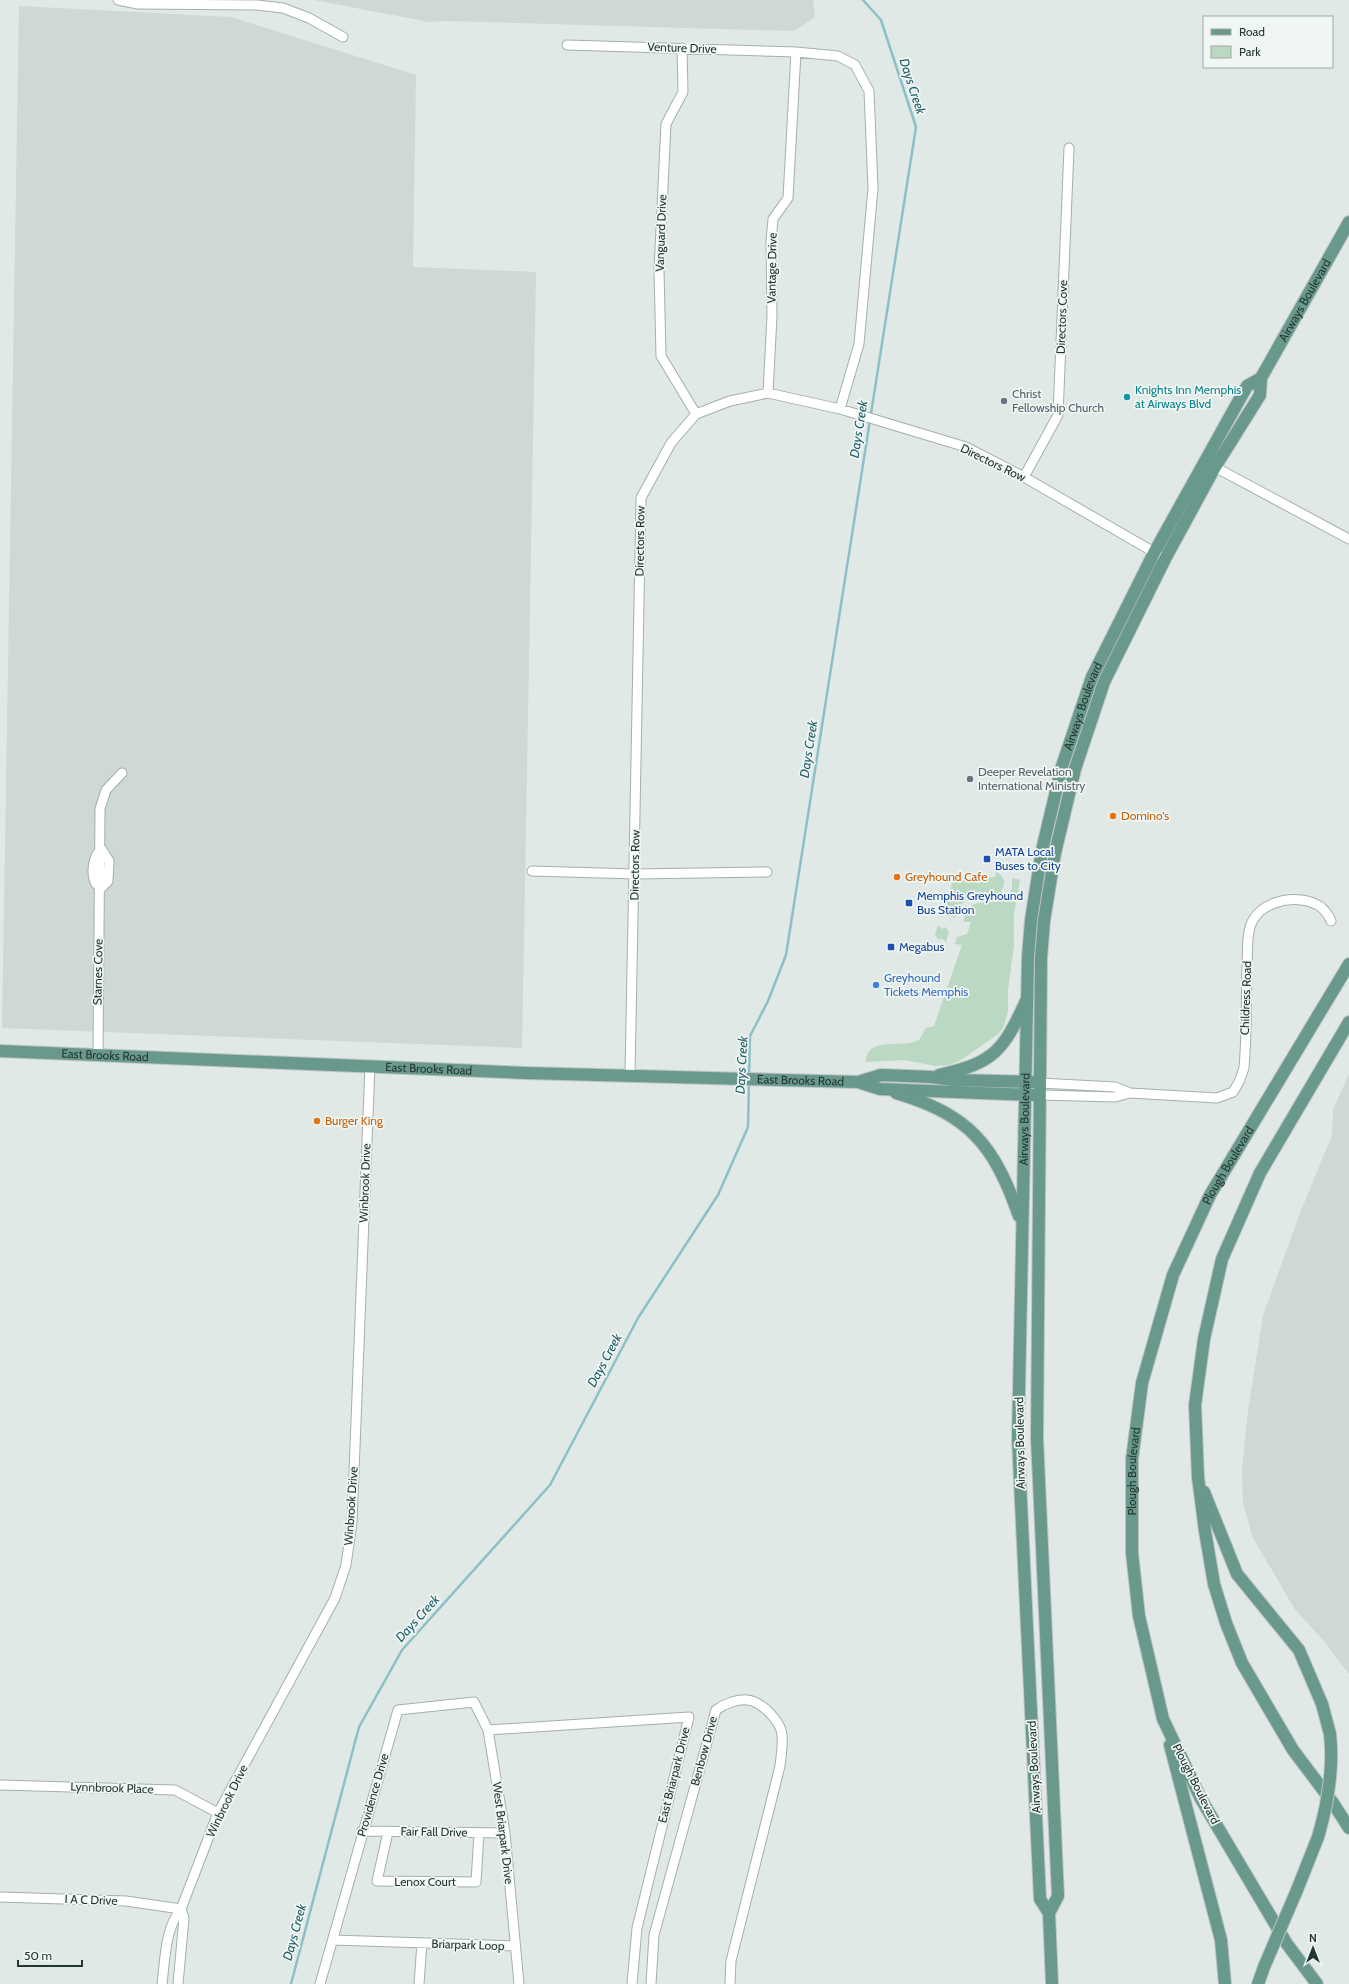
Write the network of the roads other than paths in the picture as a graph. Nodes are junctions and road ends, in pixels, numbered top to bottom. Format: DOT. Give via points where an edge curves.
graph roads {
  1 [pos="118,0"];
  2 [pos="343,37"];
  3 [pos="568,45"];
  4 [pos="682,48"];
  5 [pos="796,52"];
  6 [pos="1069,148"];
  7 [pos="1349,222"];
  8 [pos="1261,378"];
  9 [pos="768,393"];
  10 [pos="840,409"];
  11 [pos="696,414"];
  12 [pos="1204,461"];
  13 [pos="1216,467"];
  14 [pos="1024,477"];
  15 [pos="1349,539"];
  16 [pos="1154,553"];
  17 [pos="1165,559"];
  18 [pos="122,773"];
  19 [pos="100,847"];
  20 [pos="532,871"];
  21 [pos="767,872"];
  22 [pos="635,874"];
  23 [pos="99,890"];
  24 [pos="1331,921"];
  25 [pos="1029,943"];
  26 [pos="1042,945"];
  27 [pos="1349,964"];
  28 [pos="1028,996"];
  29 [pos="1349,1022"];
  30 [pos="0,1051"];
  31 [pos="98,1054"];
  32 [pos="370,1065"];
  33 [pos="630,1074"];
  34 [pos="931,1077"];
  35 [pos="858,1082"];
  36 [pos="1026,1082"];
  37 [pos="1040,1083"];
  38 [pos="880,1089"];
  39 [pos="1233,1092"];
  40 [pos="1130,1093"];
  41 [pos="1025,1095"];
  42 [pos="1040,1095"];
  43 [pos="1022,1223"];
  44 [pos="1198,1477"];
  45 [pos="1163,1719"];
  46 [pos="488,1730"];
  47 [pos="0,1785"];
  48 [pos="218,1813"];
  49 [pos="1349,1828"];
  50 [pos="362,1832"];
  51 [pos="388,1832"];
  52 [pos="479,1833"];
  53 [pos="505,1833"];
  54 [pos="0,1897"];
  55 [pos="181,1909"];
  56 [pos="1049,1913"];
  57 [pos="334,1940"];
  58 [pos="422,1943"];
  59 [pos="515,1946"];
  60 [pos="162,1984"];
  61 [pos="178,1984"];
  62 [pos="320,1984"];
  63 [pos="419,1984"];
  64 [pos="519,1984"];
  65 [pos="632,1984"];
  66 [pos="650,1984"];
  67 [pos="730,1984"];
  68 [pos="1052,1984"];
  69 [pos="1225,1984"];
  70 [pos="1258,1984"];
  71 [pos="1317,1984"];
  1 -- 2 [label="street" via="138,4 257,5 283,8 309,18"];
  3 -- 4 [label="street, Venture Drive"];
  4 -- 5 [label="street, Venture Drive"];
  4 -- 11 [label="street, Vanguard Drive" via="683,92 666,124 659,270 661,356"];
  5 -- 9 [label="street, Vantage Drive" via="788,198 773,219 771,241 772,316"];
  5 -- 10 [label="street, Venture Drive" via="838,56 855,65 870,91 872,188 859,344"];
  6 -- 14 [label="street, Directors Cove" via="1058,414"];
  7 -- 8 [label="main road, Airways Boulevard"];
  8 -- 12 [label="main road, Airways Boulevard" via="1247,386"];
  8 -- 13 [label="main road, Airways Boulevard" via="1260,395"];
  9 -- 10 [label="street, Directors Row"];
  9 -- 11 [label="street, Directors Row" via="730,401"];
  10 -- 14 [label="street, Directors Row" via="966,447"];
  11 -- 22 [label="street, Directors Row" via="671,443 641,498"];
  12 -- 13 [label="street"];
  12 -- 16 [label="main road, Airways Boulevard"];
  13 -- 15 [label="street"];
  13 -- 17 [label="main road, Airways Boulevard"];
  14 -- 16 [label="street, Directors Row"];
  16 -- 17 [label="street, Directors Row"];
  16 -- 25 [label="main road, Airways Boulevard" via="1092,677 1062,766 1042,850"];
  17 -- 26 [label="main road, Airways Boulevard" via="1104,682 1076,765 1055,853"];
  18 -- 19 [label="street, Starnes Cove" via="112,782 102,800"];
  19 -- 23 [label="street, Starnes Cove" via="93,870"];
  19 -- 23 [label="street, Starnes Cove" via="109,861 108,881"];
  20 -- 22 [label="street"];
  21 -- 22 [label="street"];
  22 -- 33 [label="street, Directors Row"];
  23 -- 31 [label="street, Starnes Cove"];
  24 -- 39 [label="street, Childress Road" via="1323,908 1307,901 1287,900 1265,907 1252,920 1249,935 1244,1062 1242,1076"];
  25 -- 26 [label="main road"];
  25 -- 28 [label="main road, Airways Boulevard"];
  26 -- 37 [label="main road, Airways Boulevard"];
  27 -- 45 [label="main road, Plough Boulevard" via="1210,1195 1173,1275 1142,1383 1132,1459 1132,1553 1139,1616"];
  28 -- 34 [label="main road" via="1009,1035 993,1054 966,1069"];
  28 -- 36 [label="main road, Airways Boulevard"];
  29 -- 44 [label="main road" via="1260,1173 1222,1260 1204,1339 1195,1404"];
  30 -- 31 [label="main road, East Brooks Road"];
  31 -- 32 [label="main road, East Brooks Road"];
  32 -- 33 [label="main road, East Brooks Road"];
  32 -- 48 [label="street, Winbrook Drive" via="352,1517 346,1565 335,1598"];
  33 -- 35 [label="main road, East Brooks Road"];
  34 -- 35 [label="main road, East Brooks Road" via="881,1075"];
  34 -- 36 [label="main road, East Brooks Road"];
  35 -- 38 [label="main road, East Brooks Road"];
  36 -- 37 [label="main road, East Brooks Road"];
  36 -- 41 [label="main road, Airways Boulevard"];
  37 -- 40 [label="street, East Brooks Road" via="1115,1087"];
  37 -- 42 [label="main road, Airways Boulevard"];
  38 -- 41 [label="main road, East Brooks Road"];
  38 -- 43 [label="main road" via="944,1111 970,1131 992,1155 1001,1170"];
  39 -- 40 [label="street, East Brooks Road" via="1217,1098"];
  40 -- 42 [label="street, East Brooks Road" via="1115,1096"];
  41 -- 42 [label="main road, East Brooks Road"];
  41 -- 43 [label="main road, Airways Boulevard"];
  42 -- 56 [label="main road, Airways Boulevard" via="1037,1438 1058,1896"];
  43 -- 56 [label="main road, Airways Boulevard" via="1018,1439 1040,1899"];
  44 -- 49 [label="main road" via="1214,1584 1226,1624 1242,1663 1293,1750 1333,1802"];
  44 -- 70 [label="main road, bridge" via="1237,1574 1299,1650 1322,1704 1330,1734 1330,1781 1318,1837"];
  45 -- 69 [label="main road" via="1221,1940"];
  45 -- 71 [label="main road, Plough Boulevard" via="1201,1799 1287,1944"];
  46 -- 50 [label="street, Providence Drive" via="474,1702 398,1710"];
  46 -- 53 [label="street, West Briarpark Drive"];
  46 -- 65 [label="street, East Briarpark Drive" via="688,1717 637,1928"];
  47 -- 48 [label="street, Lynnbrook Place" via="175,1790"];
  48 -- 55 [label="street, Winbrook Drive"];
  50 -- 51 [label="street, Fair Fall Drive"];
  50 -- 57 [label="street, Providence Drive"];
  51 -- 52 [label="street, Fair Fall Drive"];
  51 -- 52 [label="street, Lenox Court" via="377,1881 476,1882"];
  52 -- 53 [label="street, Fair Fall Drive"];
  53 -- 59 [label="street, West Briarpark Drive"];
  54 -- 55 [label="street, I A C Drive" via="126,1901"];
  55 -- 60 [label="street, Winbrook Drive" via="174,1917"];
  55 -- 61 [label="street, Winbrook Drive" via="184,1918"];
  56 -- 68 [label="main road, Airways Boulevard"];
  57 -- 58 [label="street, Briarpark Loop"];
  57 -- 62 [label="street, Providence Drive"];
  58 -- 59 [label="street, Briarpark Loop"];
  58 -- 63 [label="street, Briarpark Loop"];
  59 -- 64 [label="street, West Briarpark Drive"];
  66 -- 67 [label="street, Benbow Drive" via="654,1935 716,1710 724,1704 748,1700 765,1709 776,1719 783,1734 780,1766 731,1961"];
}
